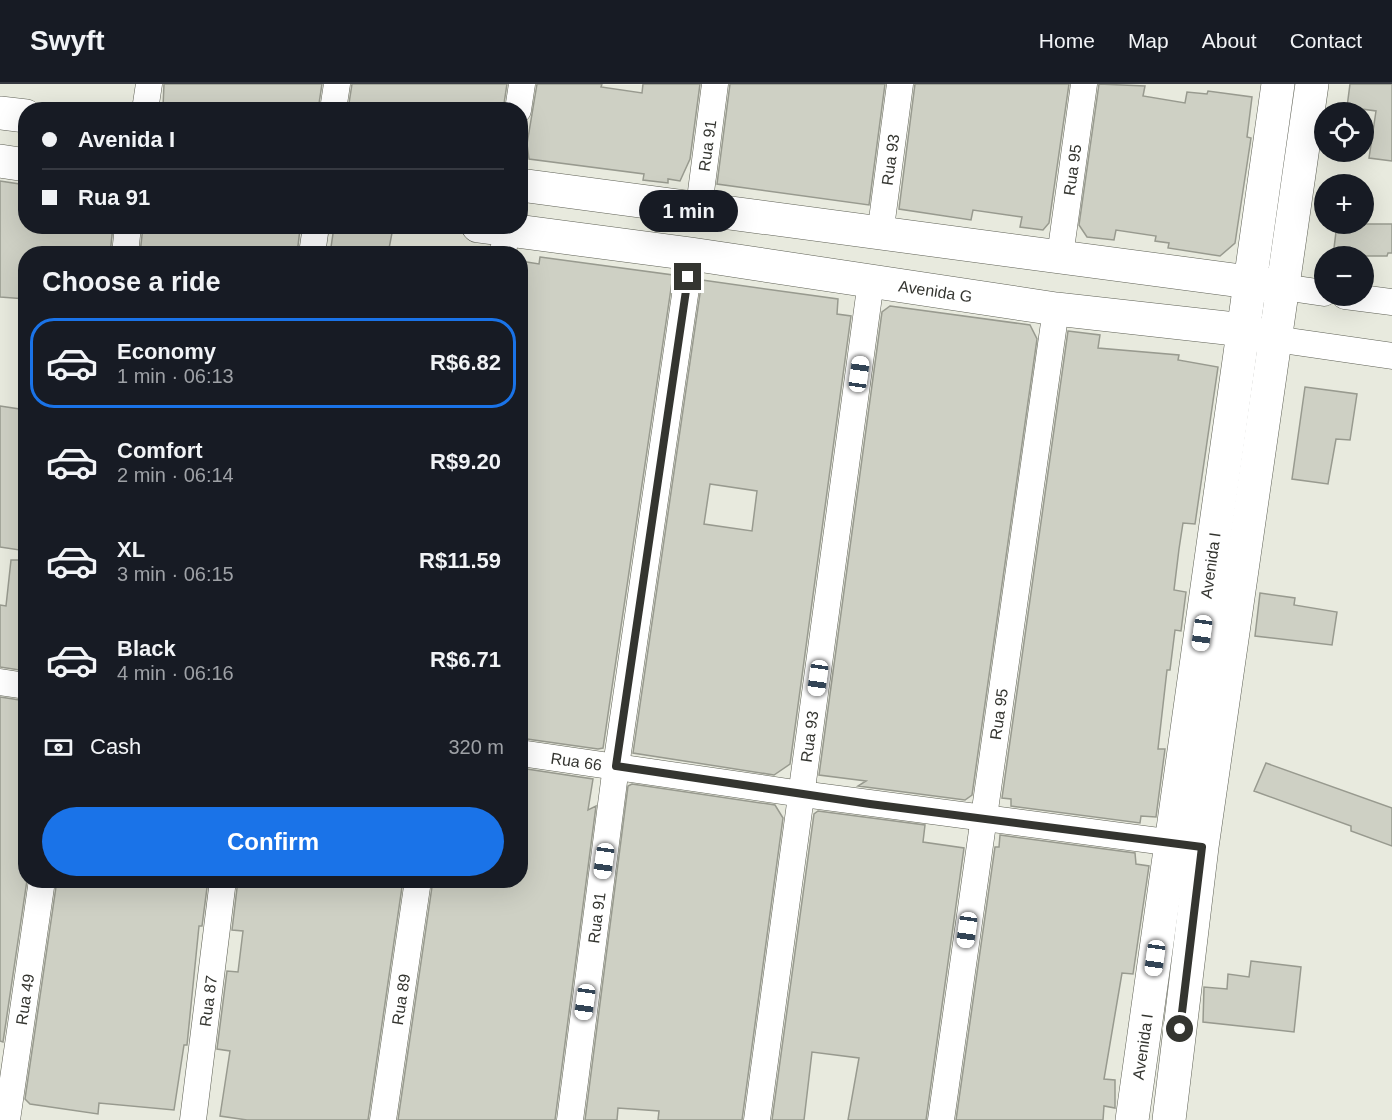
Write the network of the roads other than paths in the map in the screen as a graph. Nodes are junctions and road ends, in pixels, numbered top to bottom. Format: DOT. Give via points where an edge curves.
graph roads {
  1 [pos="149,84"];
  2 [pos="337,84"];
  3 [pos="522,84"];
  4 [pos="715,84"];
  5 [pos="900,84"];
  6 [pos="1084,84"];
  7 [pos="1278,84"];
  8 [pos="1312,84"];
  9 [pos="147,102"];
  10 [pos="334,102"];
  11 [pos="519,102"];
  12 [pos="0,113"];
  13 [pos="18,115"];
  14 [pos="0,161"];
  15 [pos="18,164"];
  16 [pos="528,186"];
  17 [pos="699,207"];
  18 [pos="880,235"];
  19 [pos="496,237"];
  20 [pos="691,254"];
  21 [pos="1060,256"];
  22 [pos="872,281"];
  23 [pos="1251,283"];
  24 [pos="1283,287"];
  25 [pos="1314,292"];
  26 [pos="1374,300"];
  27 [pos="1392,302"];
  28 [pos="1056,309"];
  29 [pos="1244,330"];
  30 [pos="1275,339"];
  31 [pos="1392,356"];
  32 [pos="0,682"];
  33 [pos="18,685"];
  34 [pos="528,754"];
  35 [pos="616,766"];
  36 [pos="802,794"];
  37 [pos="984,819"];
  38 [pos="1187,845"];
  39 [pos="41,888"];
  40 [pos="222,888"];
  41 [pos="417,888"];
  42 [pos="9,1119"];
  43 [pos="193,1120"];
  44 [pos="383,1120"];
  45 [pos="570,1120"];
  46 [pos="757,1120"];
  47 [pos="941,1120"];
  48 [pos="1132,1120"];
  49 [pos="1168,1120"];
  1 -- 9 [label="street"];
  2 -- 10 [label="street"];
  3 -- 11 [label="street"];
  4 -- 17 [label="street, Rua 91"];
  5 -- 18 [label="street, Rua 93"];
  6 -- 21 [label="street, Rua 95"];
  7 -- 23 [label="street, Avenida I"];
  8 -- 24 [label="street, Avenida I"];
  12 -- 13 [label="street"];
  14 -- 15 [label="street"];
  16 -- 17 [label="street"];
  17 -- 18 [label="street"];
  18 -- 21 [label="street"];
  19 -- 20 [label="street, Avenida G"];
  20 -- 22 [label="street, Avenida G"];
  20 -- 35 [label="street, Rua 91"];
  21 -- 23 [label="street"];
  22 -- 28 [label="street, Avenida G"];
  22 -- 36 [label="street, Rua 93"];
  23 -- 24 [label="street"];
  23 -- 29 [label="street, Avenida I"];
  24 -- 25 [label="street"];
  24 -- 30 [label="street, Avenida I"];
  26 -- 27 [label="street"];
  28 -- 29 [label="street, Avenida G"];
  28 -- 37 [label="street, Rua 95"];
  29 -- 30 [label="street, Avenida G"];
  29 -- 38 [label="street, Avenida I"];
  30 -- 31 [label="street, Avenida G"];
  30 -- 38 [label="street, Avenida I"];
  32 -- 33 [label="street"];
  34 -- 35 [label="street, Rua 66"];
  35 -- 36 [label="street, Rua 66"];
  35 -- 45 [label="street, Rua 91"];
  36 -- 37 [label="street, Rua 66"];
  36 -- 46 [label="street, Rua 93"];
  37 -- 38 [label="street, Rua 66"];
  37 -- 47 [label="street, Rua 95"];
  38 -- 48 [label="street, Avenida I"];
  38 -- 49 [label="street, Avenida I"];
  39 -- 42 [label="street, Rua 49"];
  40 -- 43 [label="street, Rua 87"];
  41 -- 44 [label="street, Rua 89"];
}
